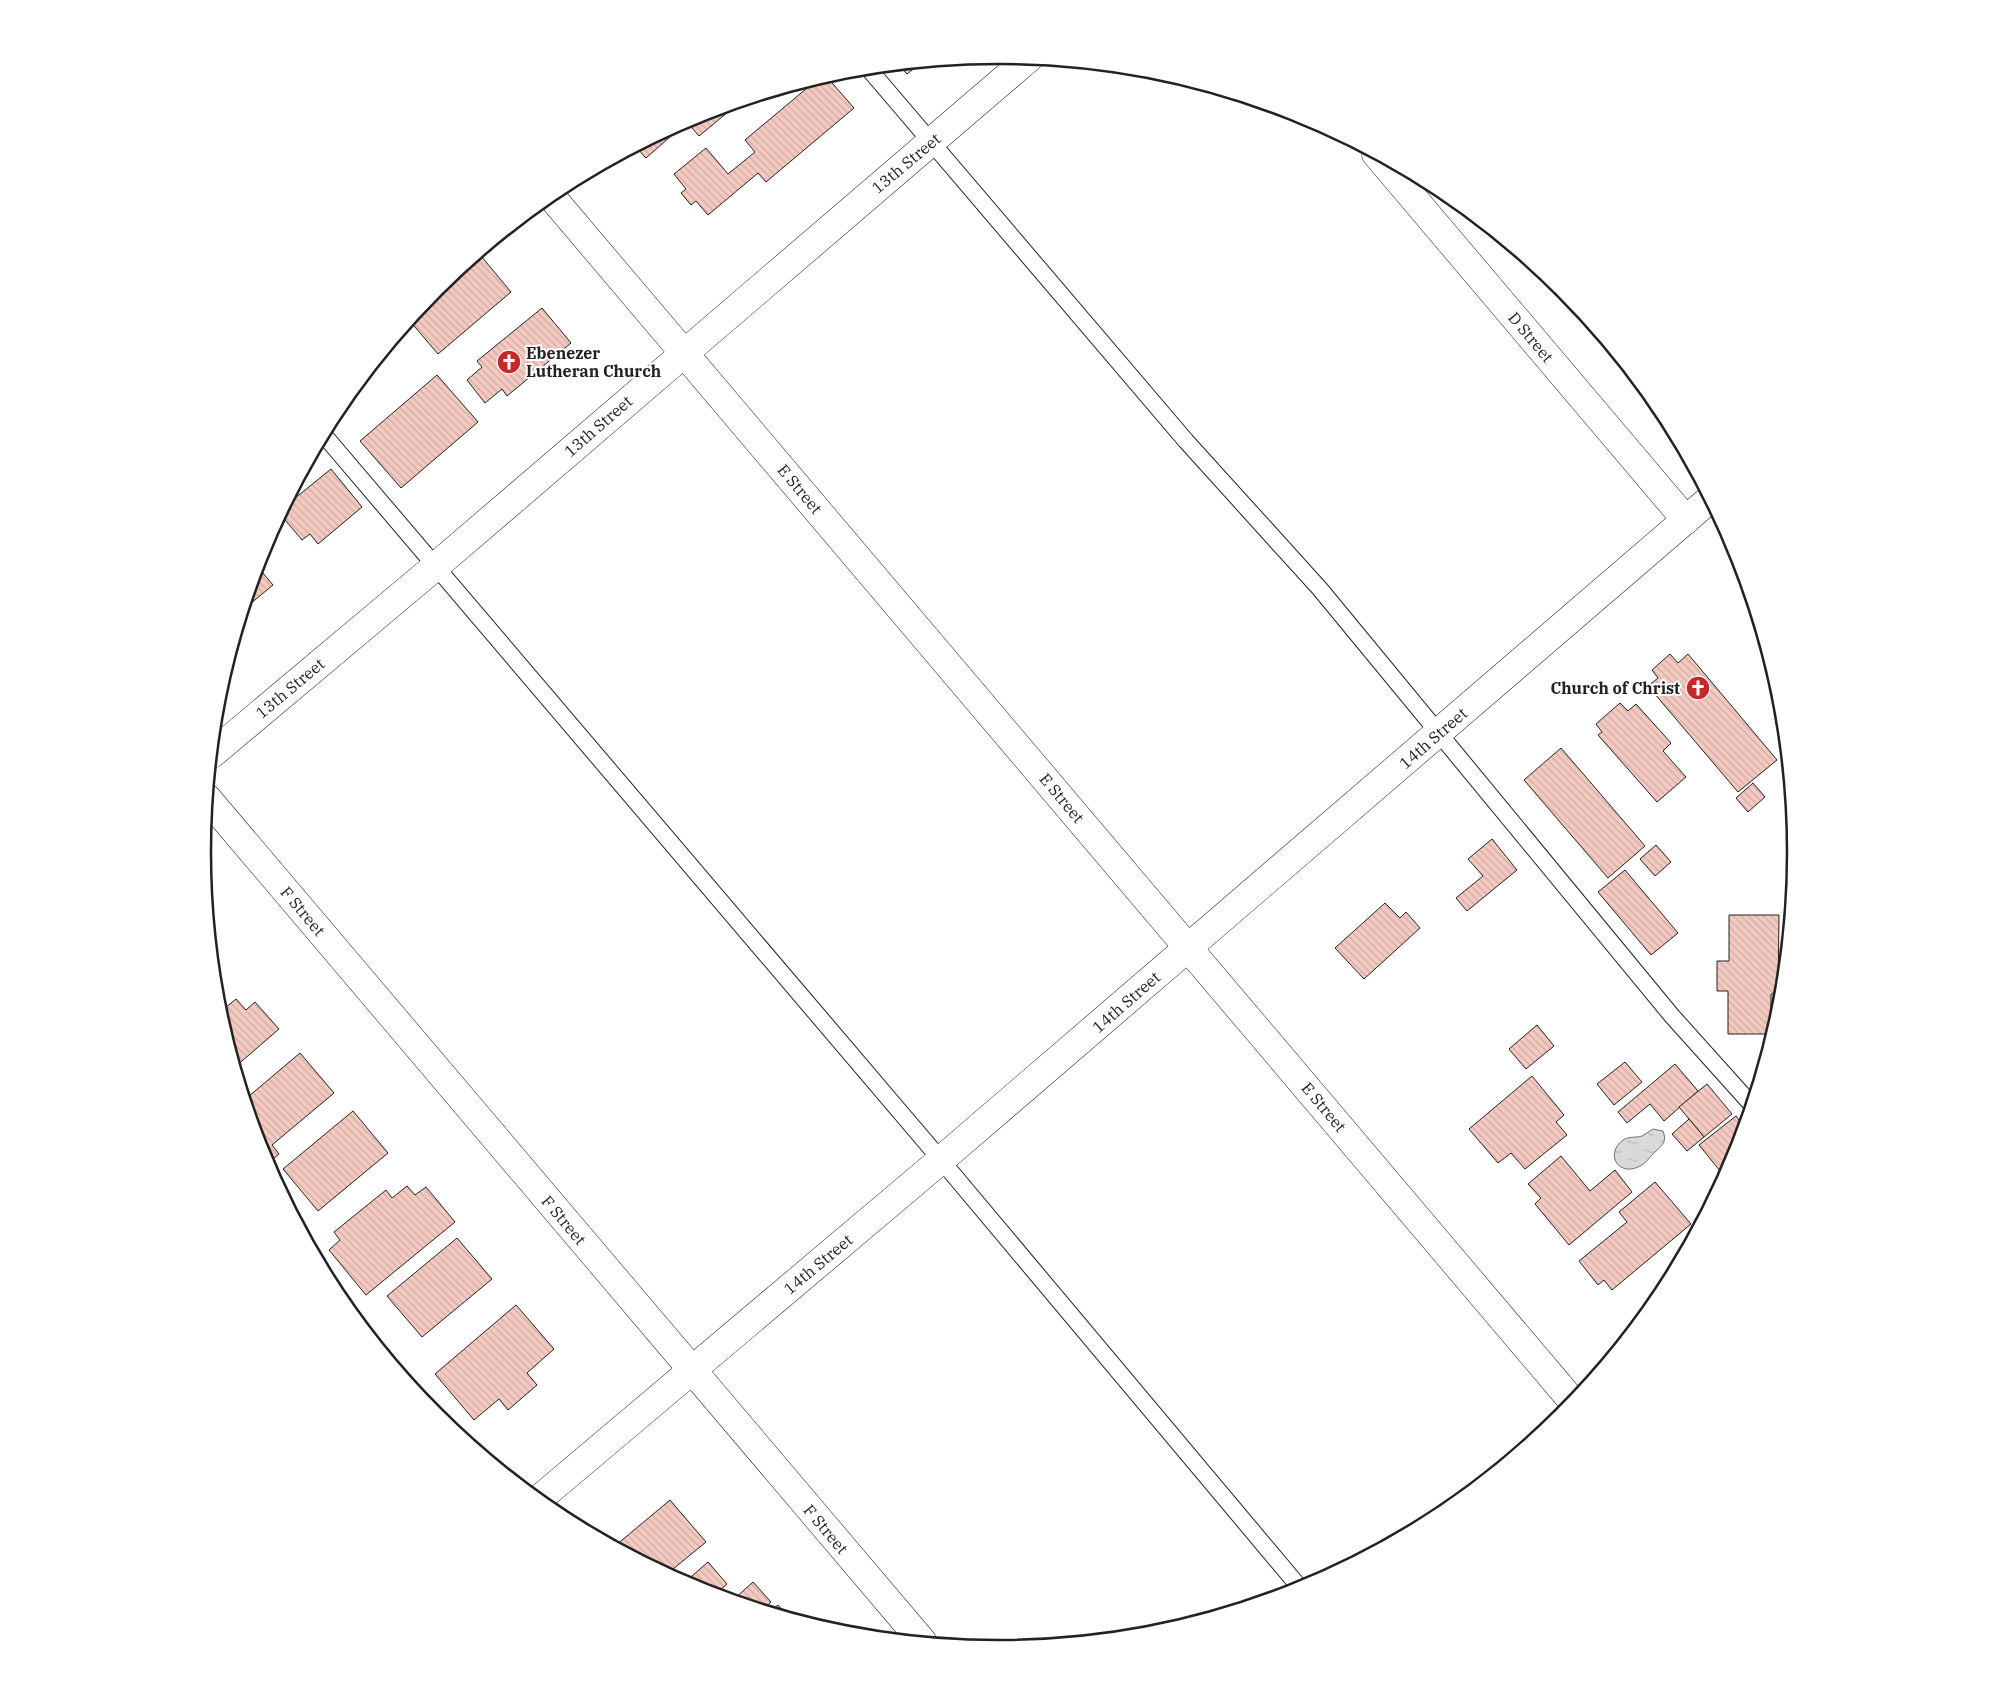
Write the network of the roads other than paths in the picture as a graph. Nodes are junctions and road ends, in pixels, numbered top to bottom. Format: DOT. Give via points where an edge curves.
graph roads {
  1 [pos="1022,64"];
  2 [pos="873,74"];
  3 [pos="931,143"];
  4 [pos="1385,165"];
  5 [pos="555,201"];
  6 [pos="684,352"];
  7 [pos="328,440"];
  8 [pos="1706,503"];
  9 [pos="1686,520"];
  10 [pos="436,566"];
  11 [pos="1438,733"];
  12 [pos="217,750"];
  13 [pos="212,804"];
  14 [pos="1189,948"];
  15 [pos="1747,1099"];
  16 [pos="942,1160"];
  17 [pos="691,1370"];
  18 [pos="1569,1396"];
  19 [pos="544,1495"];
  20 [pos="1295,1582"];
  21 [pos="918,1636"];
  1 -- 3 [label="street, 13th Street"];
  2 -- 3 [label="lane"];
  3 -- 6 [label="street, 13th Street"];
  3 -- 11 [label="lane" via="1186,441 1320,589"];
  4 -- 9 [label="street, D Street"];
  5 -- 6 [label="street, E Street"];
  6 -- 10 [label="street, 13th Street"];
  6 -- 14 [label="street, E Street"];
  7 -- 10 [label="lane"];
  8 -- 9 [label="street, 14th Street"];
  9 -- 11 [label="street, 14th Street"];
  10 -- 12 [label="street, 13th Street"];
  10 -- 16 [label="lane"];
  11 -- 14 [label="street, 14th Street"];
  11 -- 15 [label="lane" via="1677,1022"];
  13 -- 17 [label="street, F Street"];
  14 -- 16 [label="street, 14th Street"];
  14 -- 18 [label="street, E Street"];
  16 -- 17 [label="street, 14th Street"];
  16 -- 20 [label="lane"];
  17 -- 19 [label="street, 14th Street"];
  17 -- 21 [label="street, F Street"];
}
